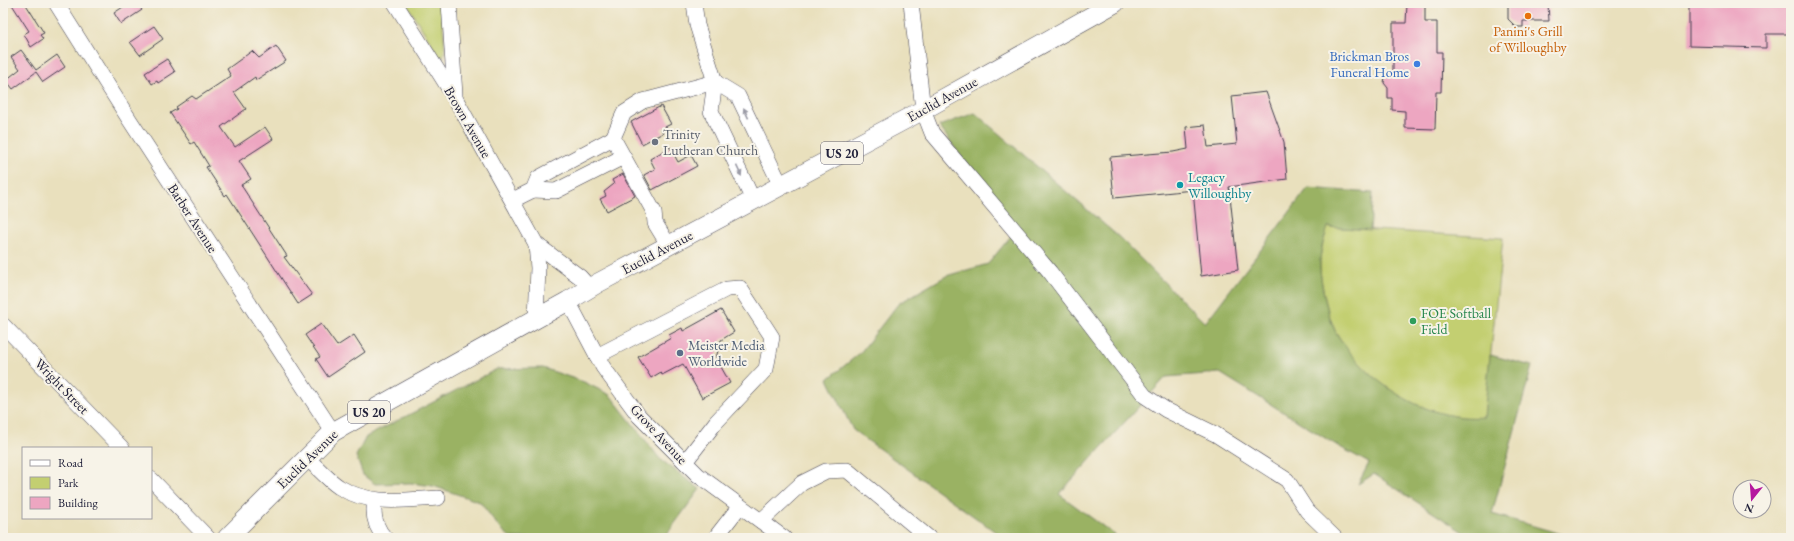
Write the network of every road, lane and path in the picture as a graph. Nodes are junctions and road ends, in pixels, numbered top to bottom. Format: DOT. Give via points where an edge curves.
graph roads {
  1 [pos="56,3"];
  2 [pos="394,3"];
  3 [pos="449,3"];
  4 [pos="694,3"];
  5 [pos="911,3"];
  6 [pos="1109,4"];
  7 [pos="715,82"];
  8 [pos="455,98"];
  9 [pos="923,110"];
  10 [pos="613,138"];
  11 [pos="623,158"];
  12 [pos="781,186"];
  13 [pos="533,190"];
  14 [pos="513,200"];
  15 [pos="753,200"];
  16 [pos="536,244"];
  17 [pos="669,246"];
  18 [pos="590,288"];
  19 [pos="568,301"];
  20 [pos="536,319"];
  21 [pos="3,324"];
  22 [pos="597,356"];
  23 [pos="333,432"];
  24 [pos="121,447"];
  25 [pos="307,458"];
  26 [pos="685,462"];
  27 [pos="152,479"];
  28 [pos="438,498"];
  29 [pos="374,500"];
  30 [pos="740,506"];
  31 [pos="761,521"];
  32 [pos="208,538"];
  33 [pos="227,538"];
  34 [pos="385,538"];
  35 [pos="715,538"];
  36 [pos="784,538"];
  37 [pos="929,538"];
  38 [pos="1335,538"];
  1 -- 23 [label="street, Barber Avenue"];
  2 -- 8 [label="street, Brown Avenue"];
  3 -- 8 [label="street"];
  4 -- 7 [label="street" via="697,25"];
  5 -- 9 [label="street"];
  6 -- 9 [label="main road, Euclid Avenue / US 20"];
  7 -- 10 [label="street" via="643,101 624,113"];
  12 -- 7 [label="street, one-way" via="738,96"];
  7 -- 15 [label="street, one-way" via="711,111"];
  8 -- 14 [label="street, Brown Avenue"];
  9 -- 12 [label="main road, Euclid Avenue / US 20"];
  9 -- 38 [label="street" via="932,133 1050,272 1146,396 1166,410 1215,434 1287,480 1307,511"];
  10 -- 11 [label="street"];
  10 -- 13 [label="street" via="538,178"];
  11 -- 13 [label="street" via="556,191"];
  11 -- 17 [label="street" via="654,212 655,223"];
  12 -- 15 [label="main road, Euclid Avenue / US 20"];
  13 -- 14 [label="street"];
  14 -- 16 [label="street, Brown Avenue"];
  15 -- 17 [label="main road, Euclid Avenue / US 20"];
  16 -- 18 [label="street, Brown Avenue" via="580,277"];
  16 -- 20 [label="street, Brown Avenue"];
  17 -- 18 [label="main road, Euclid Avenue / US 20"];
  18 -- 19 [label="main road, Euclid Avenue / US 20"];
  19 -- 20 [label="main road, Euclid Avenue / US 20"];
  19 -- 22 [label="street, Grove Avenue"];
  20 -- 23 [label="main road, Euclid Avenue / US 20"];
  21 -- 24 [label="street, Wright Street"];
  22 -- 26 [label="street, Grove Avenue" via="639,416"];
  22 -- 26 [label="street" via="727,289 740,288 772,337 766,369 716,422"];
  23 -- 25 [label="main road, Euclid Avenue / US 20"];
  25 -- 29 [label="street" via="339,486"];
  25 -- 33 [label="main road, Euclid Avenue / US 20"];
  26 -- 30 [label="street, Grove Avenue" via="698,475"];
  27 -- 32 [label="street"];
  28 -- 29 [label="street"];
  29 -- 34 [label="street" via="372,512 377,530"];
  30 -- 31 [label="street, Grove Avenue"];
  30 -- 35 [label="street"];
  31 -- 36 [label="street, Grove Avenue"];
  31 -- 37 [label="street" via="802,483 826,470 847,470"];
}
